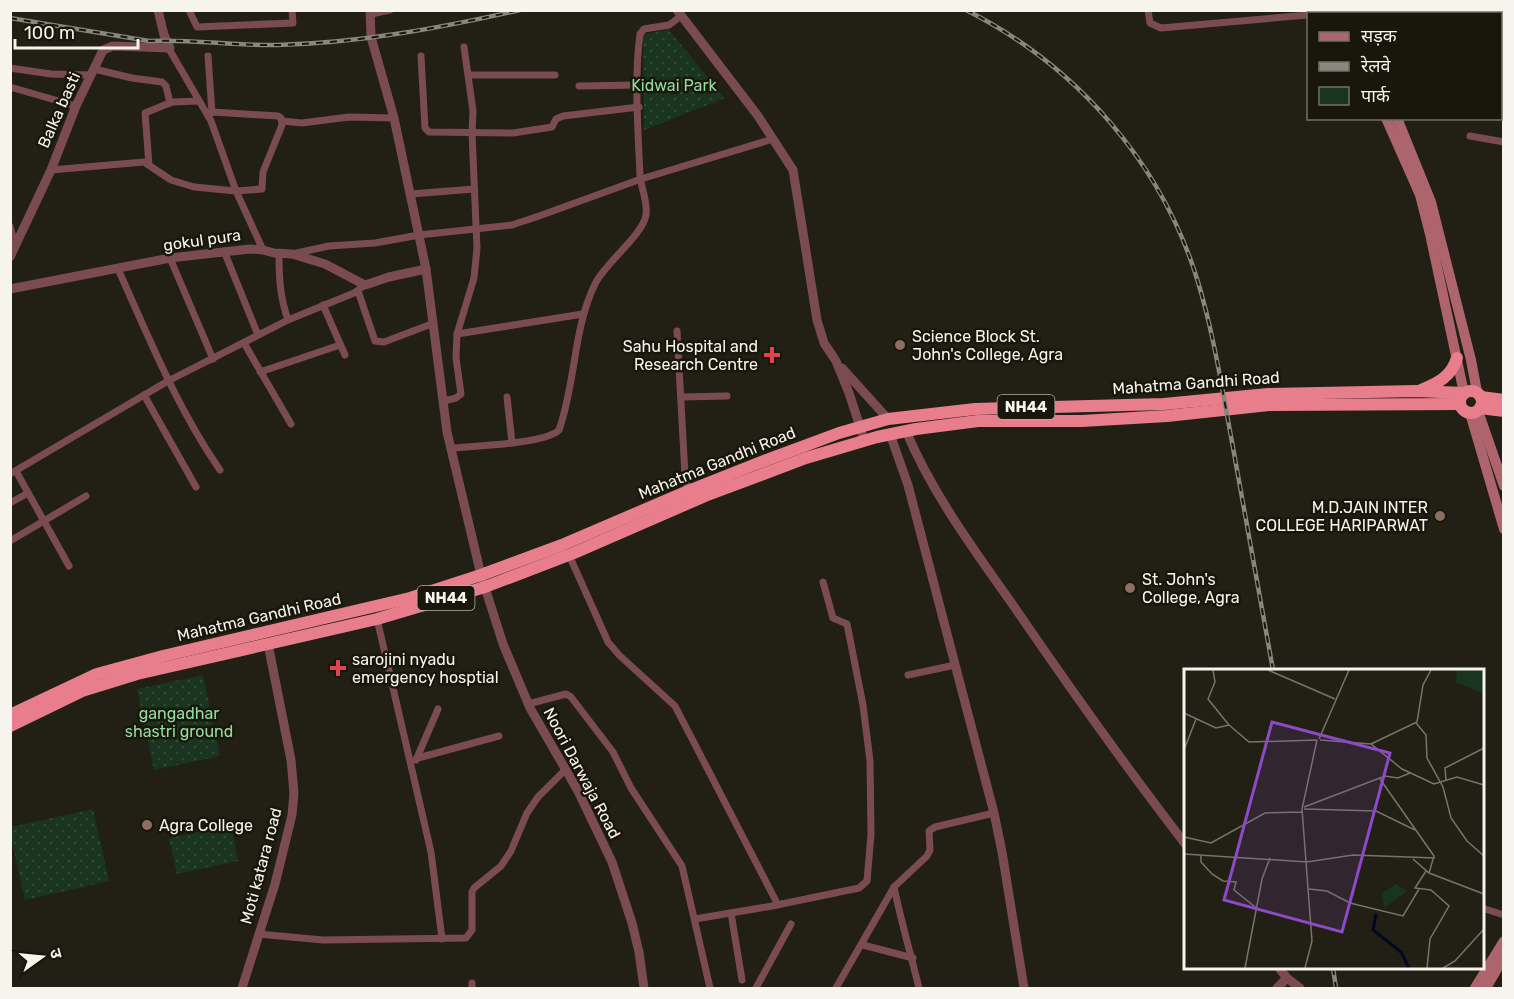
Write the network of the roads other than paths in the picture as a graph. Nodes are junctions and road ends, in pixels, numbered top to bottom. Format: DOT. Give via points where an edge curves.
graph roads {
  1 [pos="158,10"];
  2 [pos="189,10"];
  3 [pos="292,10"];
  4 [pos="390,10"];
  5 [pos="1148,10"];
  6 [pos="370,12"];
  7 [pos="679,13"];
  8 [pos="1307,15"];
  9 [pos="464,47"];
  10 [pos="169,49"];
  11 [pos="208,56"];
  12 [pos="421,56"];
  13 [pos="10,69"];
  14 [pos="92,72"];
  15 [pos="469,75"];
  16 [pos="555,75"];
  17 [pos="638,85"];
  18 [pos="579,86"];
  19 [pos="10,87"];
  20 [pos="199,101"];
  21 [pos="170,103"];
  22 [pos="76,106"];
  23 [pos="639,107"];
  24 [pos="213,112"];
  25 [pos="394,118"];
  26 [pos="211,121"];
  27 [pos="282,121"];
  28 [pos="1396,124"];
  29 [pos="472,133"];
  30 [pos="1470,135"];
  31 [pos="773,139"];
  32 [pos="1503,142"];
  33 [pos="149,165"];
  34 [pos="51,170"];
  35 [pos="640,179"];
  36 [pos="474,189"];
  37 [pos="236,191"];
  38 [pos="411,194"];
  39 [pos="10,226"];
  40 [pos="477,229"];
  41 [pos="419,235"];
  42 [pos="15,245"];
  43 [pos="1437,245"];
  44 [pos="263,250"];
  45 [pos="224,251"];
  46 [pos="279,254"];
  47 [pos="292,254"];
  48 [pos="10,257"];
  49 [pos="170,258"];
  50 [pos="118,269"];
  51 [pos="426,269"];
  52 [pos="361,288"];
  53 [pos="10,289"];
  54 [pos="323,305"];
  55 [pos="583,314"];
  56 [pos="288,320"];
  57 [pos="434,322"];
  58 [pos="677,331"];
  59 [pos="457,334"];
  60 [pos="258,335"];
  61 [pos="244,343"];
  62 [pos="340,345"];
  63 [pos="345,355"];
  64 [pos="1457,358"];
  65 [pos="213,359"];
  66 [pos="836,361"];
  67 [pos="260,372"];
  68 [pos="168,381"];
  69 [pos="1417,392"];
  70 [pos="144,395"];
  71 [pos="727,396"];
  72 [pos="507,397"];
  73 [pos="681,397"];
  74 [pos="1268,400"];
  75 [pos="1503,400"];
  76 [pos="444,401"];
  77 [pos="1473,403"];
  78 [pos="1166,410"];
  79 [pos="1503,411"];
  80 [pos="888,419"];
  81 [pos="291,424"];
  82 [pos="860,427"];
  83 [pos="906,431"];
  84 [pos="890,434"];
  85 [pos="864,441"];
  86 [pos="512,443"];
  87 [pos="452,448"];
  88 [pos="920,460"];
  89 [pos="220,470"];
  90 [pos="902,470"];
  91 [pos="13,473"];
  92 [pos="1503,486"];
  93 [pos="196,487"];
  94 [pos="688,490"];
  95 [pos="28,493"];
  96 [pos="86,496"];
  97 [pos="10,503"];
  98 [pos="43,522"];
  99 [pos="1503,529"];
  100 [pos="10,541"];
  101 [pos="569,555"];
  102 [pos="69,566"];
  103 [pos="483,581"];
  104 [pos="823,582"];
  105 [pos="377,619"];
  106 [pos="267,644"];
  107 [pos="955,665"];
  108 [pos="908,675"];
  109 [pos="528,704"];
  110 [pos="438,709"];
  111 [pos="10,716"];
  112 [pos="10,726"];
  113 [pos="499,736"];
  114 [pos="418,758"];
  115 [pos="412,764"];
  116 [pos="566,769"];
  117 [pos="994,813"];
  118 [pos="1184,844"];
  119 [pos="894,887"];
  120 [pos="778,905"];
  121 [pos="1484,909"];
  122 [pos="731,913"];
  123 [pos="1503,915"];
  124 [pos="695,919"];
  125 [pos="791,924"];
  126 [pos="258,934"];
  127 [pos="442,939"];
  128 [pos="1503,940"];
  129 [pos="863,945"];
  130 [pos="1503,957"];
  131 [pos="913,958"];
  132 [pos="1280,969"];
  133 [pos="1287,978"];
  134 [pos="742,980"];
  135 [pos="242,988"];
  136 [pos="644,988"];
  137 [pos="710,988"];
  138 [pos="756,988"];
  139 [pos="836,988"];
  140 [pos="919,988"];
  141 [pos="1024,988"];
  142 [pos="1277,988"];
  143 [pos="1300,988"];
  144 [pos="1475,988"];
  145 [pos="1486,988"];
  1 -- 10 [label="street"];
  2 -- 3 [label="street" via="197,27 246,27 293,23"];
  4 -- 6 [label="street"];
  5 -- 8 [label="street" via="1150,23 1161,28"];
  6 -- 25 [label="street, Noori Darwaja Road" via="371,37"];
  7 -- 17 [label="street" via="669,25 641,32"];
  7 -- 31 [label="street"];
  9 -- 15 [label="street"];
  10 -- 14 [label="street, Balka basti" via="106,47"];
  10 -- 20 [label="street"];
  11 -- 24 [label="street"];
  12 -- 29 [label="street" via="426,130"];
  13 -- 14 [label="street" via="51,74"];
  14 -- 21 [label="street" via="162,82"];
  14 -- 22 [label="street, Balka basti"];
  15 -- 16 [label="street"];
  15 -- 29 [label="street"];
  17 -- 18 [label="street"];
  17 -- 23 [label="street"];
  19 -- 22 [label="street"];
  20 -- 21 [label="street"];
  20 -- 26 [label="street"];
  21 -- 33 [label="street" via="145,113"];
  22 -- 34 [label="street, Balka basti"];
  23 -- 29 [label="street" via="563,116 552,127 513,133"];
  23 -- 35 [label="street"];
  24 -- 26 [label="street"];
  24 -- 27 [label="street" via="278,116"];
  25 -- 27 [label="street"];
  25 -- 38 [label="street, Noori Darwaja Road"];
  26 -- 37 [label="street"];
  27 -- 37 [label="street" via="263,172 262,189"];
  28 -- 43 [label="main road" via="1431,202"];
  29 -- 36 [label="street"];
  30 -- 32 [label="street"];
  31 -- 35 [label="street"];
  31 -- 66 [label="street" via="793,170 817,320 824,343"];
  33 -- 34 [label="street" via="142,162"];
  33 -- 37 [label="street" via="177,183"];
  34 -- 42 [label="street, Balka basti"];
  35 -- 40 [label="street" via="525,221"];
  35 -- 55 [label="street" via="646,219 604,268"];
  36 -- 38 [label="street"];
  36 -- 40 [label="street"];
  37 -- 44 [label="street"];
  38 -- 41 [label="street, Noori Darwaja Road"];
  39 -- 42 [label="street"];
  40 -- 41 [label="street"];
  40 -- 59 [label="street" via="474,278"];
  41 -- 47 [label="street"];
  41 -- 51 [label="street, Noori Darwaja Road"];
  42 -- 48 [label="street, Balka basti"];
  43 -- 64 [label="main road"];
  43 -- 77 [label="main road"];
  44 -- 45 [label="street, gokul pura"];
  44 -- 46 [label="street, gokul pura"];
  45 -- 49 [label="street, gokul pura"];
  45 -- 60 [label="street"];
  46 -- 47 [label="street, gokul pura"];
  46 -- 56 [label="street" via="278,284"];
  47 -- 52 [label="street, gokul pura" via="325,264"];
  49 -- 50 [label="street, gokul pura"];
  49 -- 65 [label="street"];
  50 -- 53 [label="street, gokul pura"];
  50 -- 68 [label="street"];
  51 -- 52 [label="street"];
  51 -- 57 [label="street, Noori Darwaja Road"];
  52 -- 54 [label="street"];
  52 -- 57 [label="street" via="375,341 384,342"];
  54 -- 56 [label="street"];
  54 -- 62 [label="street"];
  55 -- 59 [label="street"];
  55 -- 86 [label="street" via="559,430 551,436"];
  56 -- 60 [label="street"];
  57 -- 76 [label="street, Noori Darwaja Road"];
  58 -- 73 [label="street"];
  59 -- 76 [label="street" via="461,394"];
  60 -- 61 [label="street"];
  61 -- 65 [label="street"];
  61 -- 67 [label="street"];
  62 -- 63 [label="street"];
  62 -- 67 [label="street"];
  64 -- 69 [label="highway" via="1442,381"];
  64 -- 77 [label="main road"];
  65 -- 68 [label="street"];
  66 -- 80 [label="street"];
  66 -- 82 [label="street"];
  67 -- 81 [label="street"];
  68 -- 70 [label="street"];
  68 -- 89 [label="street" via="196,435"];
  69 -- 74 [label="highway, Mahatma Gandhi Road / NH44"];
  69 -- 77 [label="highway, Mahatma Gandhi Road / NH44"];
  70 -- 91 [label="street"];
  70 -- 93 [label="street"];
  71 -- 73 [label="street"];
  72 -- 86 [label="street"];
  73 -- 94 [label="street"];
  74 -- 77 [label="highway, Mahatma Gandhi Road / NH44"];
  74 -- 78 [label="highway, Mahatma Gandhi Road / NH44"];
  75 -- 77 [label="highway, Mahatma Gandhi Road / NH44"];
  76 -- 87 [label="street, Noori Darwaja Road"];
  77 -- 79 [label="highway, Mahatma Gandhi Road / NH44"];
  77 -- 92 [label="main road"];
  77 -- 99 [label="main road"];
  78 -- 80 [label="highway, Mahatma Gandhi Road / NH44" via="975,409"];
  78 -- 83 [label="highway, Mahatma Gandhi Road / NH44" via="1082,421 978,421"];
  80 -- 82 [label="highway, Mahatma Gandhi Road / NH44"];
  82 -- 85 [label="street"];
  82 -- 94 [label="highway, Mahatma Gandhi Road / NH44"];
  83 -- 84 [label="highway, Mahatma Gandhi Road / NH44"];
  83 -- 88 [label="street"];
  84 -- 85 [label="highway, Mahatma Gandhi Road / NH44"];
  84 -- 90 [label="street"];
  85 -- 101 [label="highway, Mahatma Gandhi Road / NH44" via="716,492"];
  86 -- 87 [label="street"];
  87 -- 103 [label="street, Noori Darwaja Road"];
  88 -- 90 [label="street"];
  88 -- 118 [label="street" via="930,481 1104,738"];
  90 -- 107 [label="street"];
  91 -- 95 [label="street"];
  94 -- 103 [label="highway, Mahatma Gandhi Road / NH44"];
  95 -- 97 [label="street"];
  95 -- 98 [label="street"];
  96 -- 98 [label="street"];
  98 -- 100 [label="street"];
  98 -- 102 [label="street"];
  101 -- 103 [label="highway, Mahatma Gandhi Road / NH44"];
  101 -- 120 [label="street" via="608,642 675,706"];
  103 -- 105 [label="highway, Mahatma Gandhi Road / NH44"];
  103 -- 109 [label="street, Noori Darwaja Road"];
  103 -- 111 [label="highway, Mahatma Gandhi Road / NH44" via="97,674"];
  104 -- 120 [label="street" via="833,618 848,624 863,705 870,760 869,872 867,881 859,888"];
  105 -- 106 [label="highway, Mahatma Gandhi Road / NH44"];
  105 -- 115 [label="street"];
  106 -- 112 [label="highway, Mahatma Gandhi Road / NH44" via="104,684"];
  106 -- 126 [label="street, Moti katara road" via="294,793 290,827"];
  107 -- 108 [label="street"];
  107 -- 117 [label="street"];
  109 -- 116 [label="street, Noori Darwaja Road"];
  109 -- 124 [label="street" via="566,694 576,703 613,752 631,788 675,854"];
  110 -- 114 [label="street"];
  113 -- 114 [label="street"];
  114 -- 115 [label="street"];
  115 -- 127 [label="street" via="431,852"];
  116 -- 127 [label="street" via="532,805 501,866 474,888 470,935"];
  116 -- 136 [label="street, Noori Darwaja Road" via="612,862 632,923"];
  117 -- 119 [label="street" via="931,829 927,856"];
  117 -- 141 [label="street"];
  119 -- 129 [label="street"];
  119 -- 131 [label="street"];
  120 -- 122 [label="street"];
  121 -- 123 [label="street"];
  122 -- 124 [label="street"];
  122 -- 134 [label="street"];
  124 -- 137 [label="street"];
  125 -- 138 [label="street"];
  126 -- 127 [label="street" via="323,940"];
  126 -- 135 [label="street, Moti katara road"];
  128 -- 144 [label="main road"];
  129 -- 131 [label="street"];
  129 -- 139 [label="street"];
  130 -- 145 [label="main road"];
  131 -- 140 [label="street"];
  132 -- 133 [label="street"];
  133 -- 142 [label="street"];
  133 -- 143 [label="street"];
}
